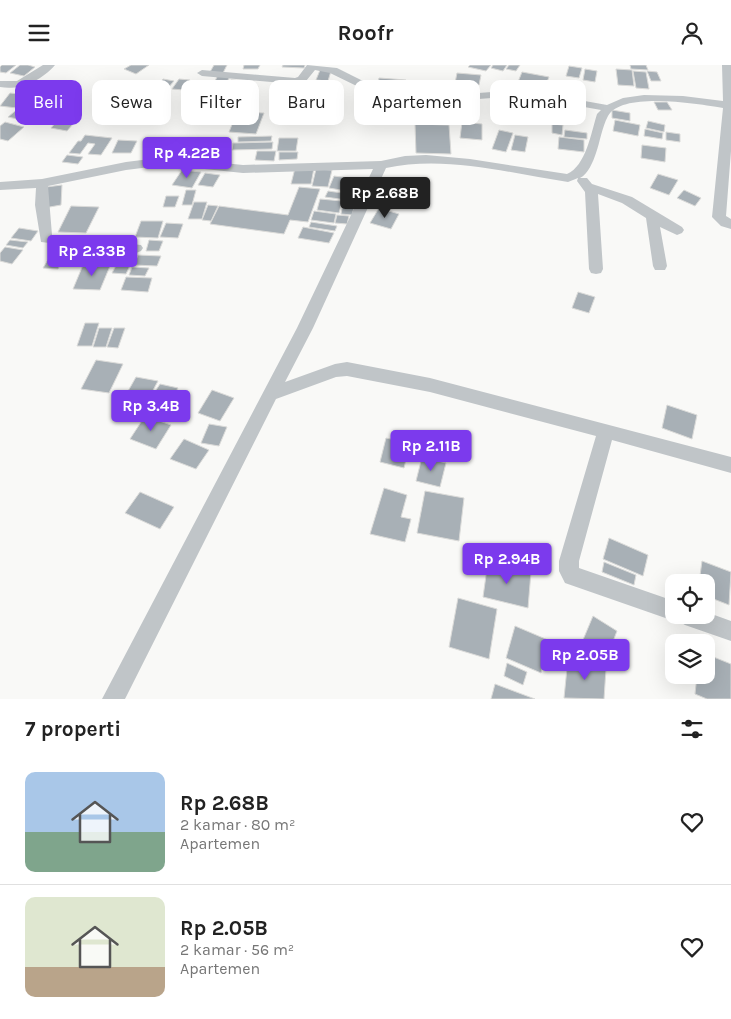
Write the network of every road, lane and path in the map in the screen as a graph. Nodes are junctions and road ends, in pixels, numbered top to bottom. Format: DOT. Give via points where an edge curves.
graph roads {
  1 [pos="50,65"];
  2 [pos="727,65"];
  3 [pos="202,73"];
  4 [pos="0,85"];
  5 [pos="730,106"];
  6 [pos="607,108"];
  7 [pos="381,165"];
  8 [pos="576,175"];
  9 [pos="42,183"];
  10 [pos="0,185"];
  11 [pos="589,187"];
  12 [pos="652,216"];
  13 [pos="731,224"];
  14 [pos="677,230"];
  15 [pos="136,247"];
  16 [pos="660,266"];
  17 [pos="596,269"];
  18 [pos="272,394"];
  19 [pos="606,431"];
  20 [pos="731,465"];
  21 [pos="665,608"];
  22 [pos="711,624"];
  23 [pos="731,631"];
  24 [pos="113,699"];
  1 -- 4 [label="street" via="24,83"];
  2 -- 5 [label="street"];
  3 -- 6 [label="street" via="295,81 302,79 312,66 333,70 372,89 420,97 540,96"];
  5 -- 6 [label="street" via="646,99 616,103"];
  5 -- 13 [label="street" via="719,217"];
  6 -- 8 [label="street" via="588,159"];
  7 -- 8 [label="street" via="426,159 556,178"];
  7 -- 9 [label="street" via="243,169 166,161"];
  7 -- 18 [label="street"];
  8 -- 11 [label="street"];
  9 -- 10 [label="street"];
  9 -- 15 [label="street" via="46,239"];
  11 -- 12 [label="street" via="628,199"];
  11 -- 17 [label="street"];
  12 -- 14 [label="street"];
  12 -- 16 [label="street"];
  18 -- 19 [label="street" via="347,369 430,385"];
  18 -- 24 [label="street"];
  19 -- 20 [label="street"];
  19 -- 21 [label="street" via="569,571 572,576"];
  22 -- 23 [label="street"];
}
